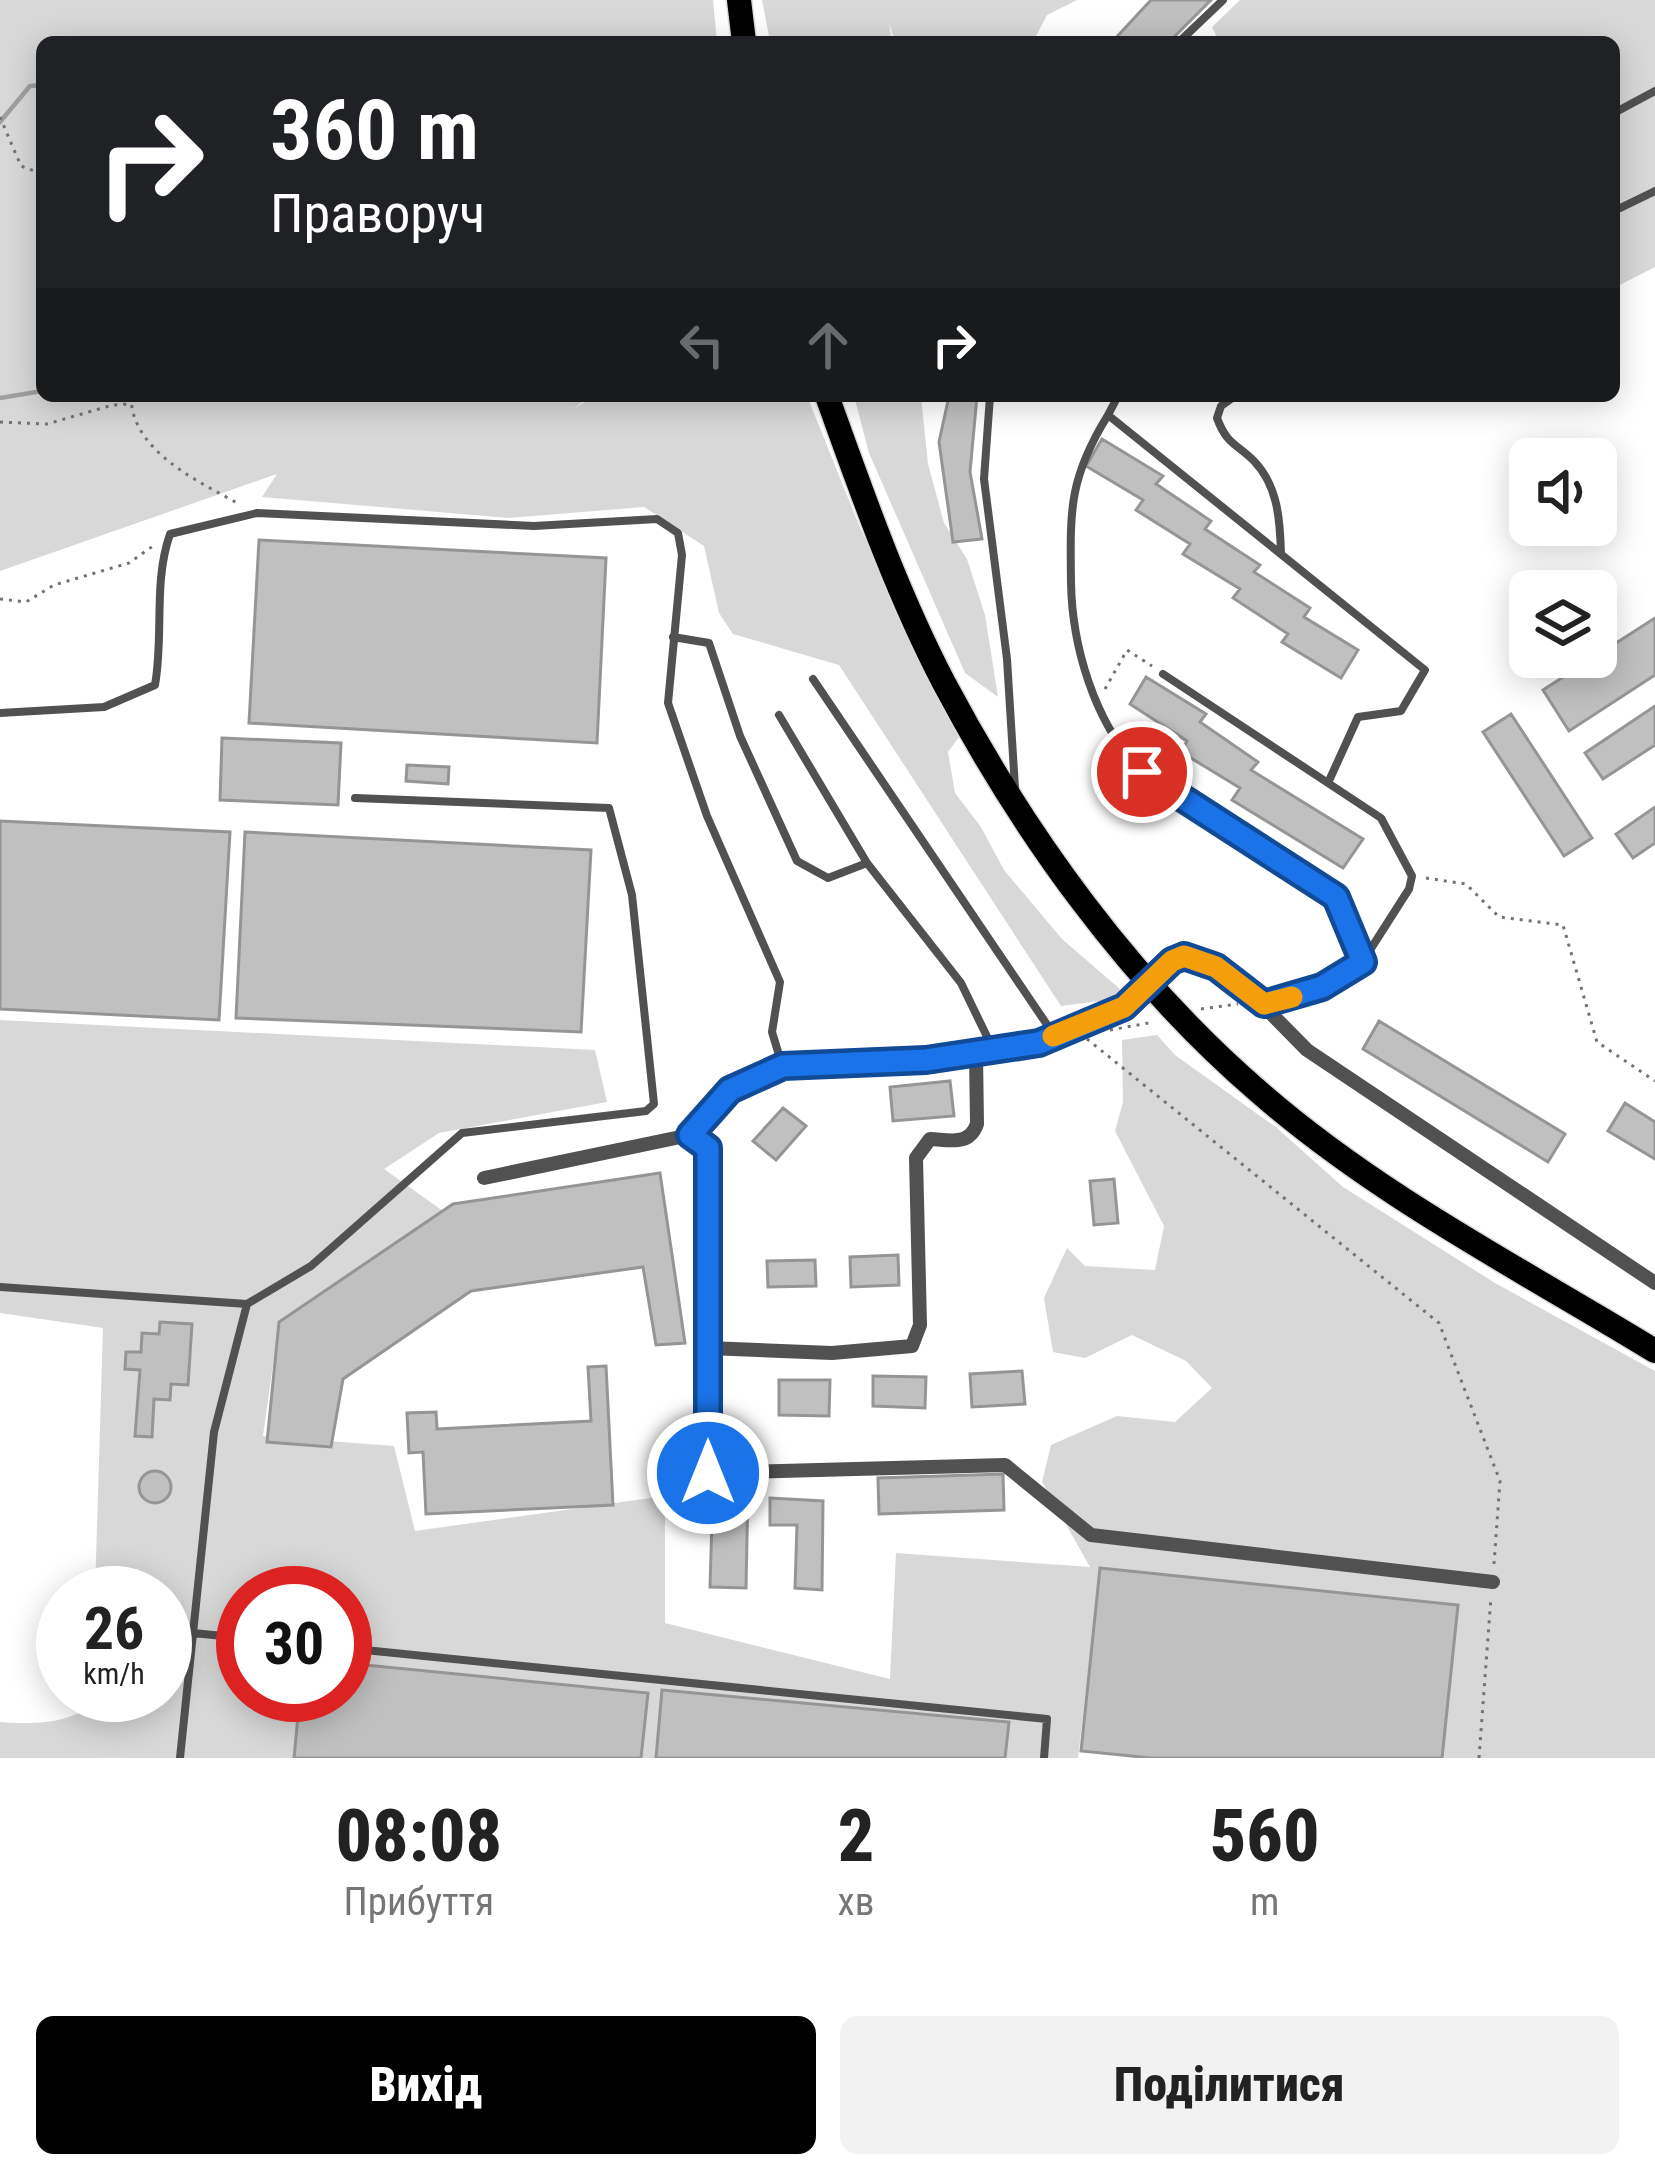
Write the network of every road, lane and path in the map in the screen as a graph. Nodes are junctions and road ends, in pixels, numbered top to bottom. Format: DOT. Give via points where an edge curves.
graph roads {
  1 [pos="739,0"];
  2 [pos="1222,0"];
  3 [pos="743,36"];
  4 [pos="1185,36"];
  5 [pos="1655,92"];
  6 [pos="1620,110"];
  7 [pos="0,116"];
  8 [pos="36,172"];
  9 [pos="1655,191"];
  10 [pos="1620,208"];
  11 [pos="829,402"];
  12 [pos="990,402"];
  13 [pos="1115,402"];
  14 [pos="1227,402"];
  15 [pos="130,404"];
  16 [pos="1108,415"];
  17 [pos="0,422"];
  18 [pos="257,513"];
  19 [pos="170,534"];
  20 [pos="1281,553"];
  21 [pos="0,599"];
  22 [pos="673,638"];
  23 [pos="1163,674"];
  24 [pos="813,679"];
  25 [pos="1098,702"];
  26 [pos="0,712"];
  27 [pos="779,715"];
  28 [pos="1328,783"];
  29 [pos="355,798"];
  30 [pos="1017,808"];
  31 [pos="867,863"];
  32 [pos="1412,876"];
  33 [pos="1363,962"];
  34 [pos="1146,983"];
  35 [pos="1264,1004"];
  36 [pos="1201,1009"];
  37 [pos="1156,1022"];
  38 [pos="1054,1035"];
  39 [pos="993,1050"];
  40 [pos="976,1052"];
  41 [pos="783,1066"];
  42 [pos="1655,1081"];
  43 [pos="690,1135"];
  44 [pos="484,1178"];
  45 [pos="1655,1283"];
  46 [pos="0,1287"];
  47 [pos="247,1304"];
  48 [pos="708,1348"];
  49 [pos="1655,1351"];
  50 [pos="1493,1582"];
  51 [pos="193,1633"];
  52 [pos="216,1635"];
  53 [pos="372,1651"];
  54 [pos="180,1758"];
  55 [pos="1044,1758"];
  56 [pos="1479,1758"];
  1 -- 3 [label="highway"];
  2 -- 4 [label="lane"];
  5 -- 6 [label="lane"];
  7 -- 8 [label="path" via="21,166"];
  9 -- 10 [label="lane"];
  11 -- 30 [label="highway" via="875,531 943,681"];
  12 -- 30 [label="lane" via="984,479"];
  13 -- 16 [label="lane"];
  14 -- 20 [label="lane" via="1217,418 1229,444 1269,483"];
  15 -- 17 [label="path" via="47,424"];
  15 -- 18 [label="path" via="140,433 187,476"];
  16 -- 20 [label="lane"];
  16 -- 25 [label="lane" via="1082,457 1070,538 1071,605"];
  18 -- 19 [label="lane"];
  18 -- 22 [label="lane" via="534,526 657,519 678,533 682,555"];
  19 -- 21 [label="path" via="129,563 26,602"];
  19 -- 26 [label="lane" via="159,566 155,686 104,706"];
  20 -- 28 [label="lane" via="1426,670 1401,711 1358,717"];
  22 -- 31 [label="lane" via="709,643 797,862 827,878"];
  22 -- 41 [label="lane" via="668,703 780,982 772,1032"];
  23 -- 25 [label="path" via="1127,650"];
  23 -- 28 [label="lane"];
  24 -- 38 [label="lane"];
  25 -- 33 [label="lane" via="1142,772 1336,897"];
  27 -- 31 [label="lane"];
  28 -- 32 [label="lane" via="1381,818"];
  29 -- 47 [label="lane" via="609,808 632,895 655,1104 462,1132 311,1266"];
  30 -- 34 [label="highway"];
  31 -- 39 [label="lane" via="961,982"];
  32 -- 33 [label="lane"];
  32 -- 42 [label="path" via="1466,884 1498,917 1562,925 1597,1042"];
  33 -- 35 [label="lane" via="1322,987"];
  34 -- 35 [label="street" via="1184,956 1216,967"];
  34 -- 38 [label="street" via="1124,1007"];
  34 -- 49 [label="highway" via="1260,1094 1377,1183"];
  35 -- 36 [label="path"];
  35 -- 45 [label="street" via="1307,1050"];
  37 -- 50 [label="path" via="1082,1035 1439,1323 1500,1481"];
  38 -- 39 [label="street"];
  39 -- 40 [label="street"];
  40 -- 41 [label="street"];
  40 -- 48 [label="street" via="973,1135 930,1139 916,1158 920,1325 912,1346 832,1353"];
  41 -- 43 [label="street" via="730,1090"];
  43 -- 44 [label="street"];
  43 -- 48 [label="street" via="708,1148"];
  46 -- 47 [label="lane"];
  47 -- 51 [label="lane" via="214,1432"];
  48 -- 50 [label="street" via="708,1473 1005,1465 1091,1535"];
  50 -- 56 [label="path"];
  51 -- 52 [label="lane"];
  51 -- 54 [label="lane"];
  53 -- 55 [label="lane" via="1047,1719"];
}
